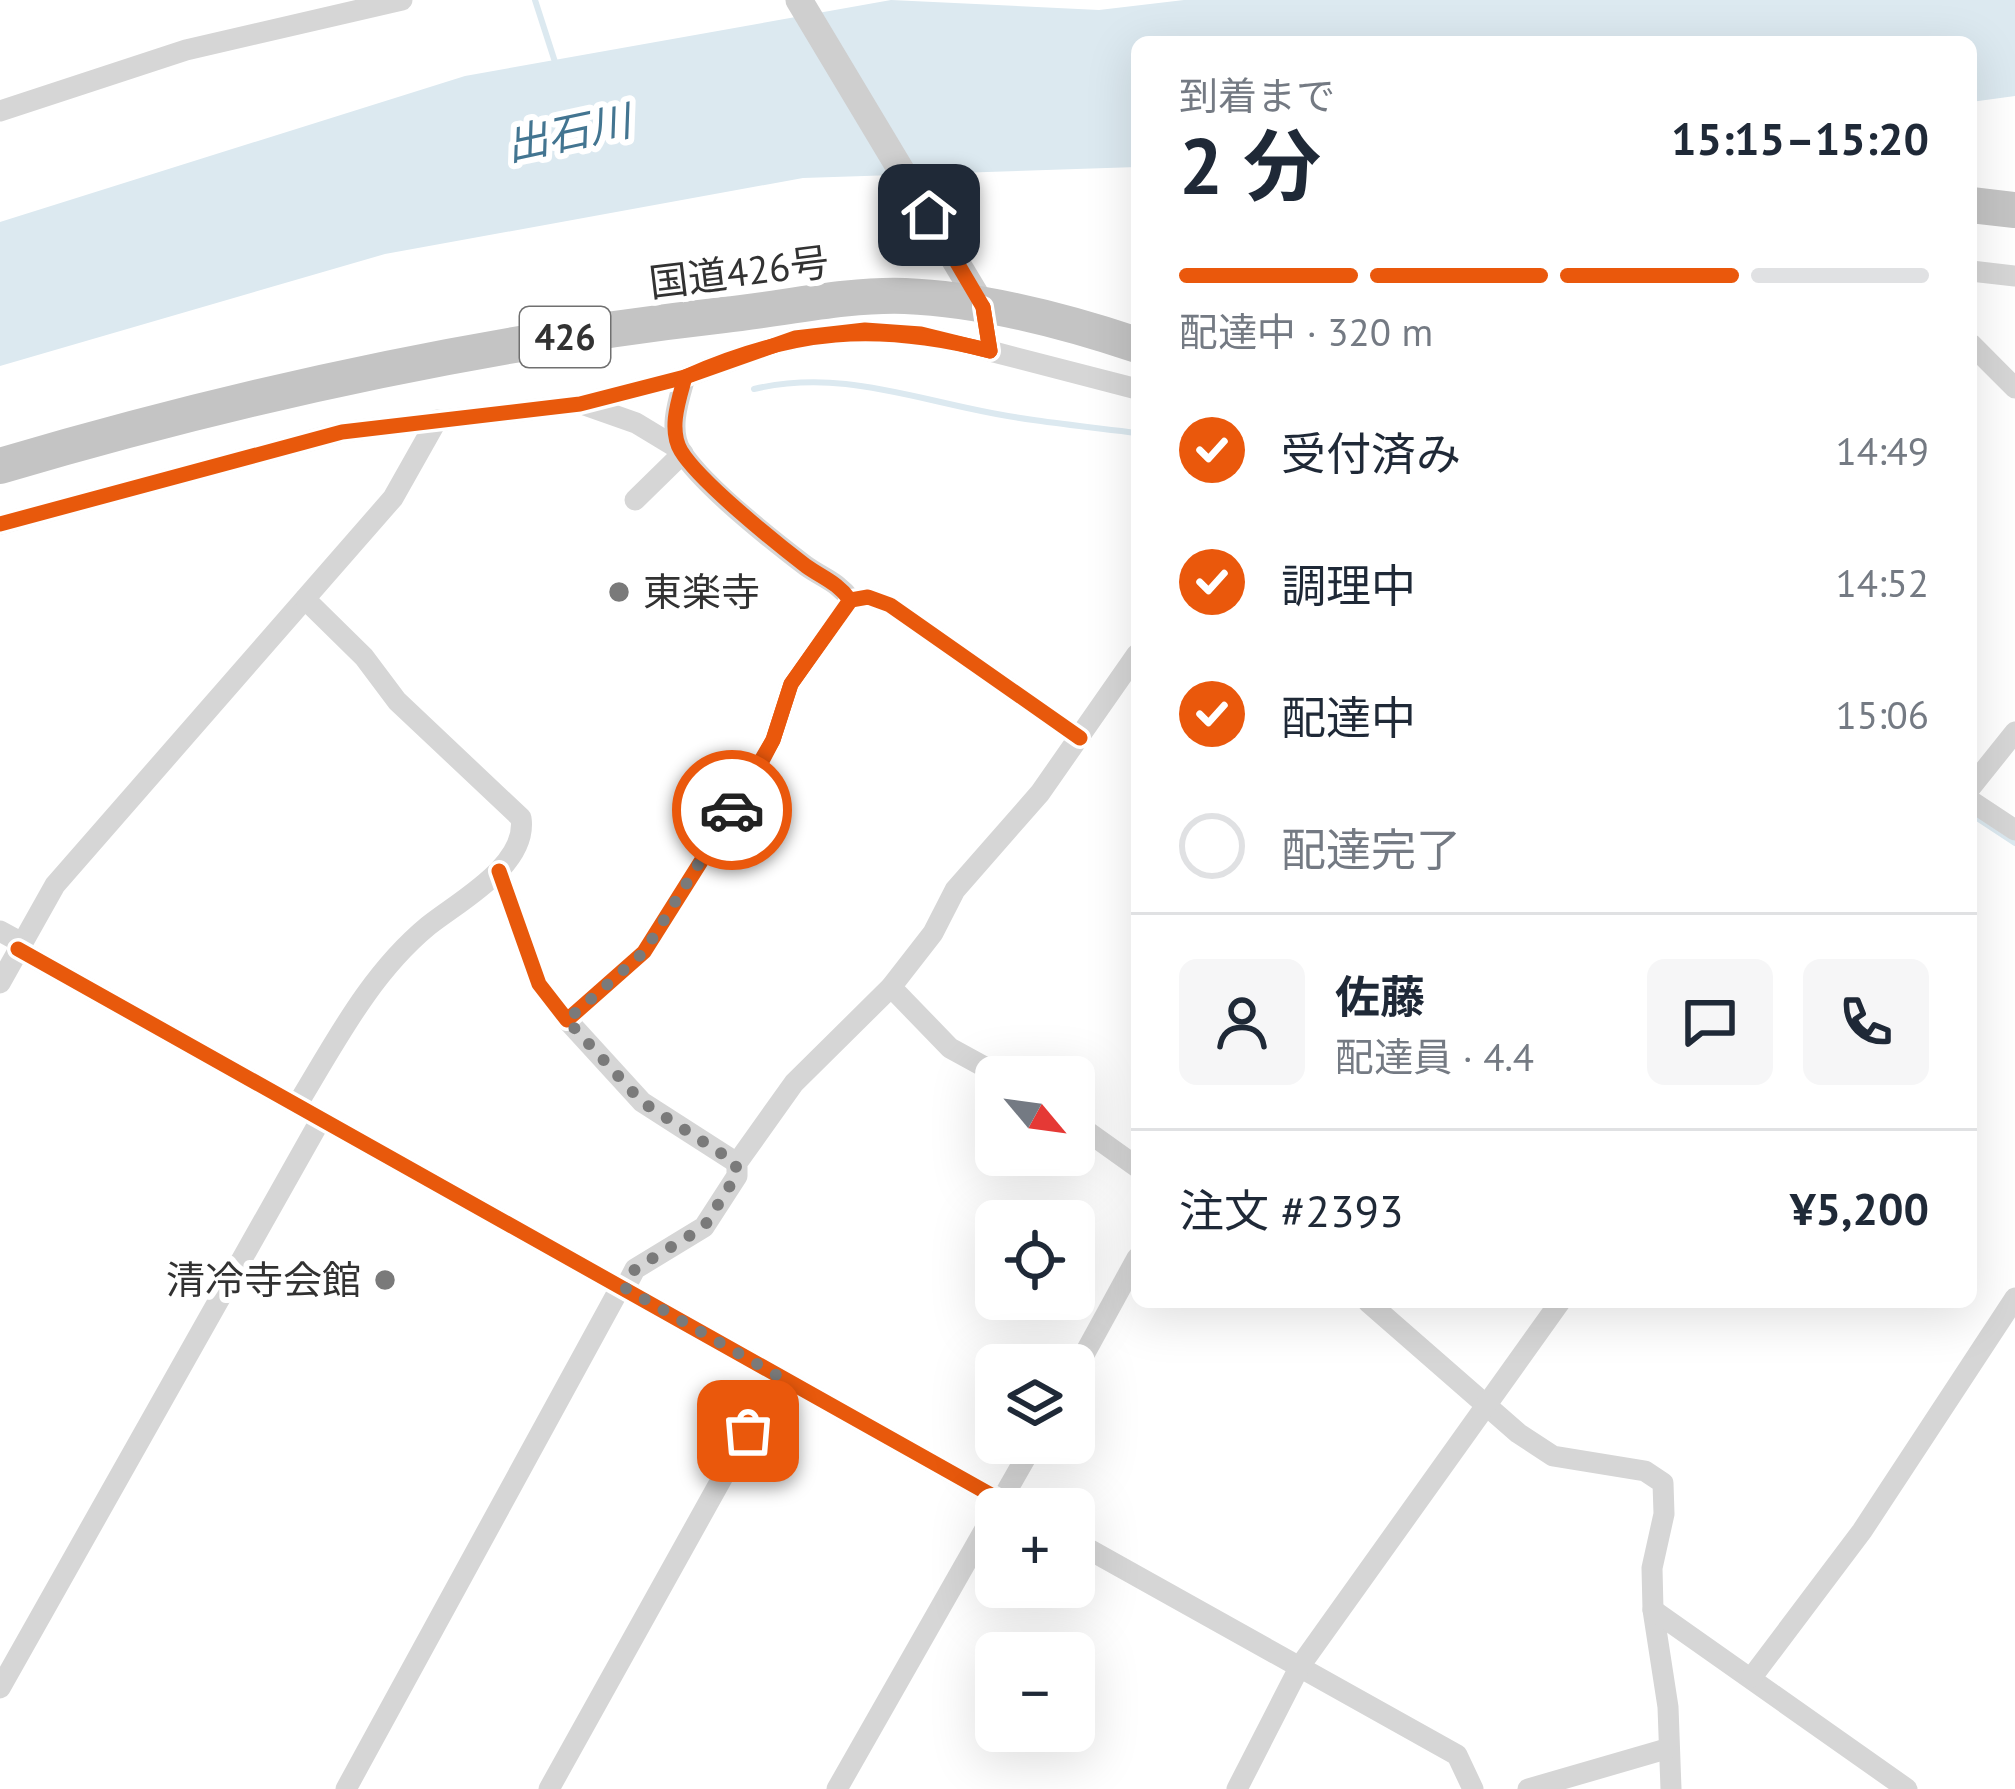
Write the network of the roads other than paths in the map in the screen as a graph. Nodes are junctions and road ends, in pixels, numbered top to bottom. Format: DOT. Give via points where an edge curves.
graph roads {
  1 [pos="402,0"];
  2 [pos="799,0"];
  3 [pos="0,111"];
  4 [pos="1977,207"];
  5 [pos="2015,210"];
  6 [pos="1980,271"];
  7 [pos="2015,277"];
  8 [pos="983,307"];
  9 [pos="1131,344"];
  10 [pos="1977,350"];
  11 [pos="990,351"];
  12 [pos="685,377"];
  13 [pos="1131,387"];
  14 [pos="2015,388"];
  15 [pos="580,404"];
  16 [pos="437,420"];
  17 [pos="681,451"];
  18 [pos="0,466"];
  19 [pos="635,500"];
  20 [pos="0,524"];
  21 [pos="305,598"];
  22 [pos="850,600"];
  23 [pos="1131,664"];
  24 [pos="2015,732"];
  25 [pos="1080,738"];
  26 [pos="1977,780"];
  27 [pos="1977,805"];
  28 [pos="2015,830"];
  29 [pos="499,871"];
  30 [pos="0,931"];
  31 [pos="20,946"];
  32 [pos="0,983"];
  33 [pos="891,987"];
  34 [pos="567,1020"];
  35 [pos="975,1062"];
  36 [pos="297,1106"];
  37 [pos="321,1118"];
  38 [pos="1095,1136"];
  39 [pos="736,1163"];
  40 [pos="1131,1163"];
  41 [pos="1131,1269"];
  42 [pos="623,1287"];
  43 [pos="2015,1298"];
  44 [pos="1375,1308"];
  45 [pos="1556,1308"];
  46 [pos="1090,1344"];
  47 [pos="778,1376"];
  48 [pos="1489,1403"];
  49 [pos="979,1488"];
  50 [pos="1095,1553"];
  51 [pos="975,1559"];
  52 [pos="1653,1610"];
  53 [pos="1300,1666"];
  54 [pos="1752,1677"];
  55 [pos="0,1688"];
  56 [pos="1666,1749"];
  57 [pos="346,1789"];
  58 [pos="549,1789"];
  59 [pos="837,1789"];
  60 [pos="1237,1789"];
  61 [pos="1473,1789"];
  62 [pos="1528,1789"];
  63 [pos="1670,1789"];
  64 [pos="1906,1789"];
  1 -- 3 [label="street" via="186,50"];
  2 -- 8 [label="main road"];
  4 -- 5 [label="highway"];
  6 -- 7 [label="street"];
  8 -- 9 [label="highway, 国道426号 / 426"];
  8 -- 11 [label="street"];
  8 -- 18 [label="highway, 国道426号 / 426" via="901,296 576,335 262,392"];
  10 -- 14 [label="street"];
  11 -- 12 [label="street" via="866,331 795,338"];
  11 -- 13 [label="street"];
  12 -- 15 [label="street"];
  12 -- 17 [label="street" via="675,416"];
  15 -- 16 [label="street"];
  15 -- 17 [label="street" via="616,414"];
  16 -- 20 [label="street" via="298,441"];
  16 -- 21 [label="street" via="393,498"];
  17 -- 19 [label="street"];
  17 -- 22 [label="street"];
  21 -- 29 [label="street" via="397,701 521,818 523,829"];
  21 -- 31 [label="street" via="56,885"];
  22 -- 25 [label="street" via="890,605"];
  22 -- 34 [label="street" via="791,684 751,782 644,952"];
  23 -- 25 [label="street"];
  24 -- 26 [label="street"];
  25 -- 33 [label="street" via="955,890 934,933"];
  27 -- 28 [label="street"];
  29 -- 34 [label="street" via="539,984"];
  29 -- 36 [label="street" via="376,976"];
  30 -- 31 [label="street"];
  31 -- 32 [label="street"];
  31 -- 36 [label="street"];
  33 -- 35 [label="street" via="950,1048"];
  33 -- 39 [label="street" via="794,1082"];
  34 -- 39 [label="street" via="642,1102"];
  36 -- 37 [label="street"];
  37 -- 42 [label="street"];
  37 -- 55 [label="street"];
  38 -- 40 [label="street"];
  39 -- 42 [label="street" via="704,1227 635,1269"];
  41 -- 46 [label="street"];
  42 -- 47 [label="street"];
  42 -- 57 [label="street"];
  43 -- 54 [label="street" via="1862,1531"];
  44 -- 48 [label="street"];
  45 -- 48 [label="street"];
  47 -- 49 [label="street"];
  47 -- 58 [label="street"];
  48 -- 52 [label="street" via="1552,1456 1645,1471 1663,1483"];
  48 -- 53 [label="street"];
  50 -- 53 [label="street"];
  51 -- 59 [label="street"];
  52 -- 54 [label="street"];
  52 -- 56 [label="street"];
  53 -- 60 [label="street"];
  53 -- 61 [label="street" via="1457,1755"];
  54 -- 64 [label="street"];
  56 -- 62 [label="street"];
  56 -- 63 [label="street"];
}
